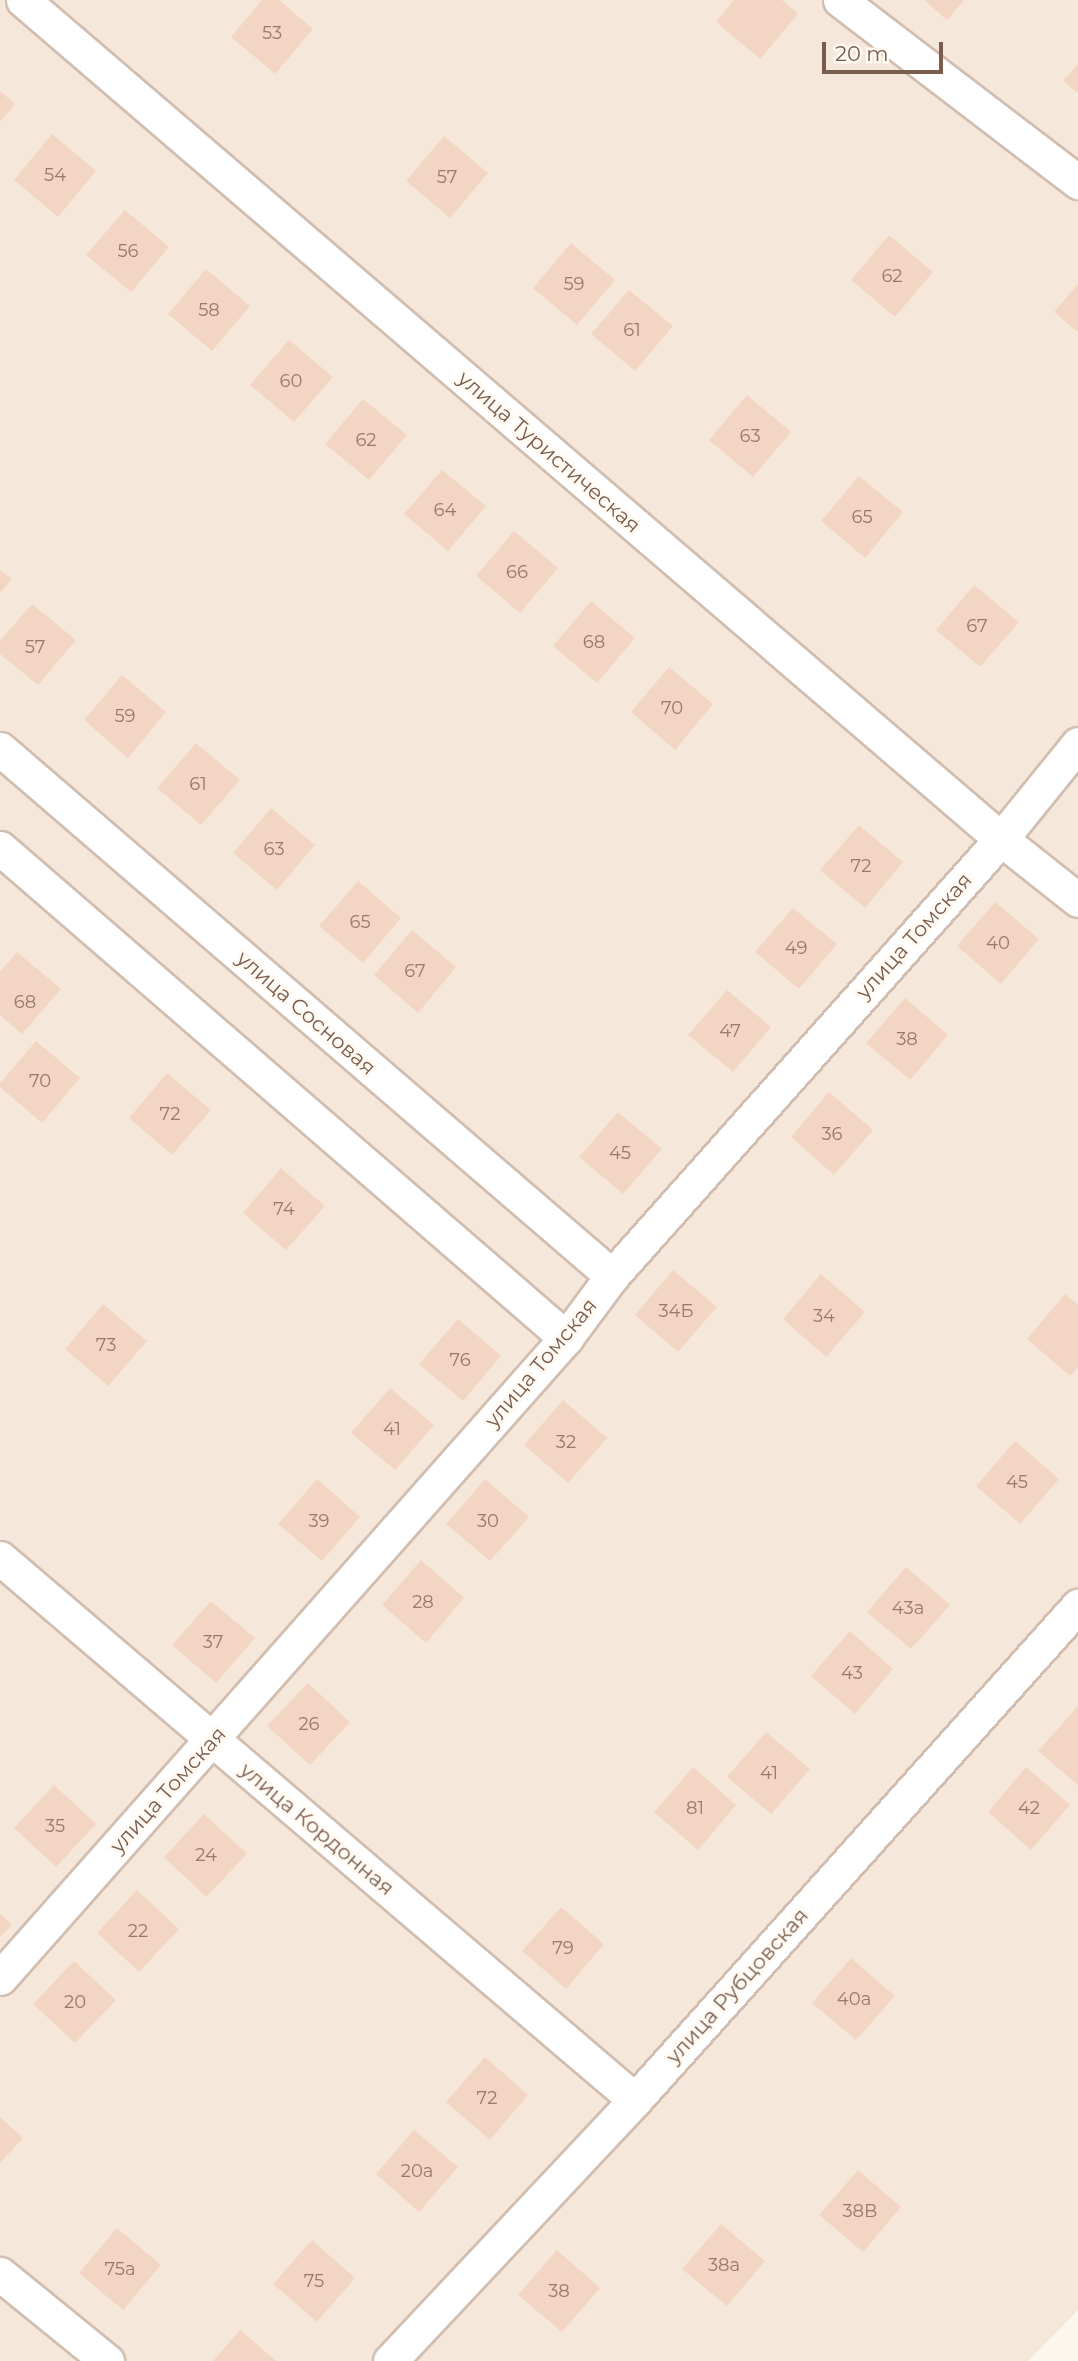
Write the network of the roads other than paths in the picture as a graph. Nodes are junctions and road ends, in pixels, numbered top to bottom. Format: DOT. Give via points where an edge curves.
graph roads {
  1 [pos="23,0"];
  2 [pos="840,0"];
  3 [pos="1078,182"];
  4 [pos="1078,744"];
  5 [pos="0,749"];
  6 [pos="1001,839"];
  7 [pos="0,848"];
  8 [pos="1078,900"];
  9 [pos="611,1276"];
  10 [pos="566,1338"];
  11 [pos="0,1558"];
  12 [pos="1078,1606"];
  13 [pos="213,1741"];
  14 [pos="0,1978"];
  15 [pos="635,2100"];
  16 [pos="0,2274"];
  17 [pos="107,2361"];
  18 [pos="390,2361"];
  1 -- 6 [label="street, улица Туристическая"];
  2 -- 3 [label="street"];
  4 -- 6 [label="street, улица Томская"];
  5 -- 9 [label="street, улица Сосновая"];
  6 -- 8 [label="street, улица Туристическая"];
  6 -- 9 [label="street, улица Томская"];
  7 -- 10 [label="street"];
  9 -- 10 [label="street, улица Томская"];
  10 -- 13 [label="street, улица Томская"];
  11 -- 13 [label="street, улица Кордонная"];
  12 -- 15 [label="street, улица Рубцовская"];
  13 -- 14 [label="street, улица Томская"];
  13 -- 15 [label="street, улица Кордонная"];
  15 -- 18 [label="street, улица Рубцовская"];
  16 -- 17 [label="street"];
}
